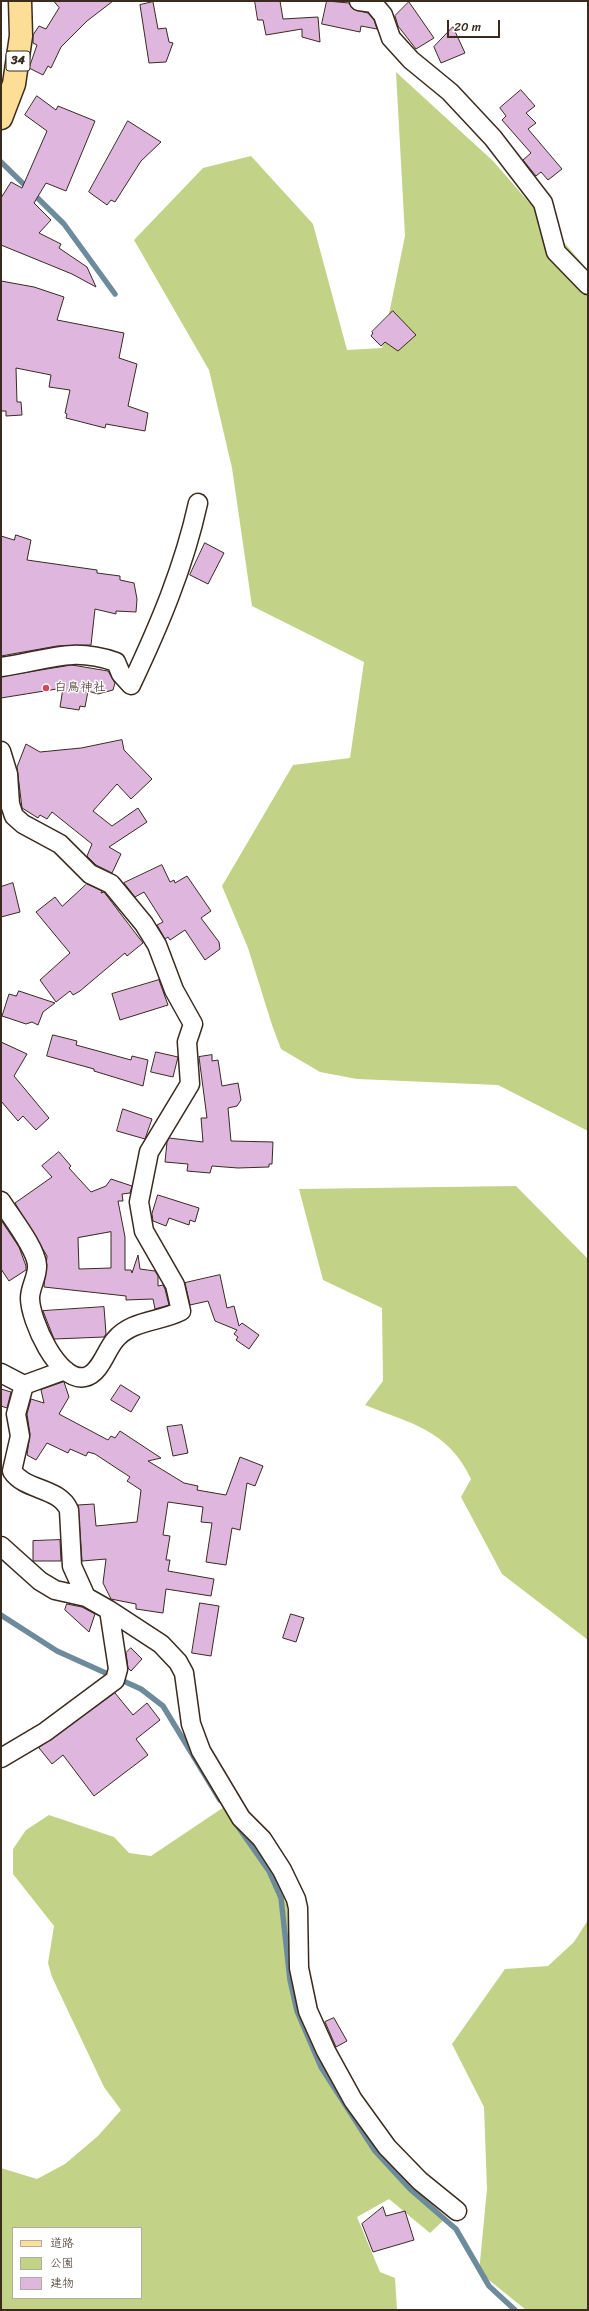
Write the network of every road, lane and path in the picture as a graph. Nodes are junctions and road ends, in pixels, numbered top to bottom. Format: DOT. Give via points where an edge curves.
graph roads {
  1 [pos="20,1"];
  2 [pos="359,1"];
  3 [pos="1,118"];
  4 [pos="588,285"];
  5 [pos="198,503"];
  6 [pos="1,667"];
  7 [pos="1,751"];
  8 [pos="1,1202"];
  9 [pos="65,1370"];
  10 [pos="1,1373"];
  11 [pos="24,1385"];
  12 [pos="1,1546"];
  13 [pos="86,1597"];
  14 [pos="109,1610"];
  15 [pos="1,1758"];
  16 [pos="457,2211"];
  1 -- 3 [label="main road, 34" via="21,36 14,84"];
  2 -- 4 [label="street" via="373,3 384,15 391,38 406,55 450,92 493,138 542,203 556,252"];
  5 -- 6 [label="street" via="192,531 162,620 131,685 121,674 116,662 96,655 57,655 25,664"];
  7 -- 9 [label="street" via="8,774 10,804 14,816 23,824 60,844 90,874 111,884 144,924 157,945 174,990 193,1024 187,1042 190,1084 150,1152 139,1202 144,1231 175,1285 181,1311 133,1327 115,1339 92,1374 84,1378 69,1374"];
  8 -- 9 [label="street" via="31,1250 37,1265 30,1299 37,1326 45,1346"];
  9 -- 11 [label="street"];
  10 -- 11 [label="street"];
  11 -- 13 [label="street" via="16,1414 20,1436 12,1471 22,1481 67,1505 72,1566"];
  12 -- 13 [label="street" via="45,1584 55,1590"];
  13 -- 14 [label="street"];
  14 -- 15 [label="street" via="116,1675 45,1732"];
  14 -- 16 [label="street" via="161,1644 178,1662 184,1673 191,1724 201,1751 241,1818 262,1839 282,1870 296,1899 299,1968 308,2011 326,2051 354,2100 387,2147 420,2181"];
}
